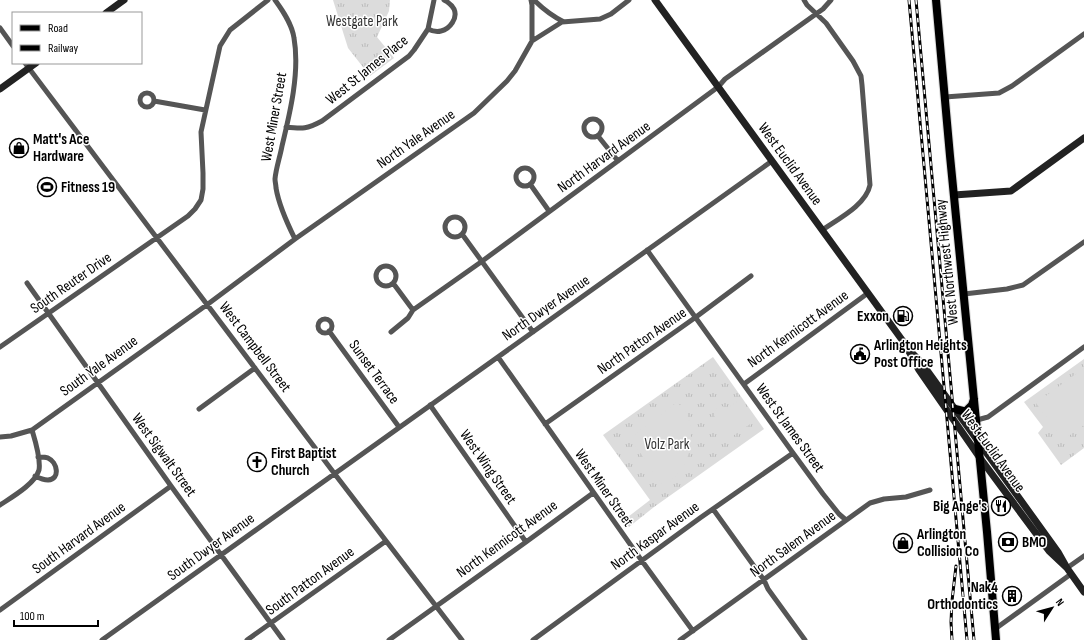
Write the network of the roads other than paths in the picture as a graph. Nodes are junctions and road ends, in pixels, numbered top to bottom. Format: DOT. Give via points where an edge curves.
graph roads {
  1 [pos="124,0"];
  2 [pos="268,0"];
  3 [pos="275,0"];
  4 [pos="434,0"];
  5 [pos="444,0"];
  6 [pos="531,0"];
  7 [pos="534,0"];
  8 [pos="629,0"];
  9 [pos="655,0"];
  10 [pos="804,0"];
  11 [pos="831,0"];
  12 [pos="936,0"];
  13 [pos="107,12"];
  14 [pos="817,13"];
  15 [pos="564,22"];
  16 [pos="0,28"];
  17 [pos="428,29"];
  18 [pos="1084,34"];
  19 [pos="532,41"];
  20 [pos="12,45"];
  21 [pos="27,66"];
  22 [pos="718,87"];
  23 [pos="0,89"];
  24 [pos="945,97"];
  25 [pos="154,101"];
  26 [pos="205,110"];
  27 [pos="286,128"];
  28 [pos="598,136"];
  29 [pos="1084,138"];
  30 [pos="618,161"];
  31 [pos="772,161"];
  32 [pos="530,184"];
  33 [pos="954,195"];
  34 [pos="549,211"];
  35 [pos="822,230"];
  36 [pos="462,234"];
  37 [pos="156,238"];
  38 [pos="294,239"];
  39 [pos="1084,242"];
  40 [pos="647,250"];
  41 [pos="481,262"];
  42 [pos="751,276"];
  43 [pos="27,283"];
  44 [pos="392,283"];
  45 [pos="868,294"];
  46 [pos="964,294"];
  47 [pos="208,304"];
  48 [pos="413,310"];
  49 [pos="48,314"];
  50 [pos="696,317"];
  51 [pos="329,331"];
  52 [pos="391,332"];
  53 [pos="532,332"];
  54 [pos="905,344"];
  55 [pos="0,347"];
  56 [pos="1084,348"];
  57 [pos="498,357"];
  58 [pos="255,368"];
  59 [pos="97,382"];
  60 [pos="744,384"];
  61 [pos="974,396"];
  62 [pos="430,405"];
  63 [pos="199,409"];
  64 [pos="955,409"];
  65 [pos="977,420"];
  66 [pos="545,424"];
  67 [pos="399,427"];
  68 [pos="32,430"];
  69 [pos="0,437"];
  70 [pos="978,441"];
  71 [pos="793,453"];
  72 [pos="38,457"];
  73 [pos="980,458"];
  74 [pos="334,473"];
  75 [pos="35,476"];
  76 [pos="171,486"];
  77 [pos="930,490"];
  78 [pos="593,493"];
  79 [pos="0,505"];
  80 [pos="713,509"];
  81 [pos="846,520"];
  82 [pos="386,541"];
  83 [pos="526,542"];
  84 [pos="221,555"];
  85 [pos="1084,556"];
  86 [pos="642,561"];
  87 [pos="1069,571"];
  88 [pos="764,580"];
  89 [pos="1084,592"];
  90 [pos="437,607"];
  91 [pos="0,610"];
  92 [pos="271,623"];
  93 [pos="995,629"];
  94 [pos="693,631"];
  95 [pos="102,640"];
  96 [pos="247,640"];
  97 [pos="283,640"];
  98 [pos="389,640"];
  99 [pos="462,640"];
  100 [pos="533,640"];
  101 [pos="680,640"];
  102 [pos="805,640"];
  103 [pos="996,640"];
  1 -- 13 [label="main road"];
  2 -- 26 [label="street, South Reuter Drive" via="230,30 220,46"];
  3 -- 27 [label="street, West Miner Street" via="289,23 296,55"];
  4 -- 17 [label="street, West St James Place"];
  5 -- 17 [label="street" via="455,10 452,24 442,31"];
  6 -- 19 [label="street"];
  7 -- 15 [label="street"];
  8 -- 15 [label="street, North Yale Avenue" via="600,19"];
  9 -- 22 [label="main road, West Euclid Avenue"];
  10 -- 14 [label="street"];
  11 -- 14 [label="street, North Harvard Avenue"];
  12 -- 24 [label="main road, West Northwest Highway"];
  14 -- 22 [label="street, North Harvard Avenue" via="725,79"];
  14 -- 35 [label="street" via="826,22 861,76 870,185 860,204"];
  15 -- 19 [label="street, North Yale Avenue"];
  16 -- 20 [label="street"];
  17 -- 27 [label="street, West St James Place" via="409,56 322,121 303,129"];
  18 -- 24 [label="street" via="1012,86 999,92"];
  19 -- 38 [label="street, North Yale Avenue" via="507,81 474,113"];
  21 -- 23 [label="main road"];
  21 -- 37 [label="street, West Campbell Street"];
  22 -- 30 [label="street, North Harvard Avenue"];
  22 -- 31 [label="main road, West Euclid Avenue"];
  24 -- 33 [label="main road, West Northwest Highway"];
  25 -- 26 [label="street"];
  26 -- 37 [label="street, South Reuter Drive" via="201,132 201,200 188,216"];
  27 -- 38 [label="street, West Miner Street" via="275,180 282,211"];
  28 -- 30 [label="street"];
  29 -- 33 [label="main road" via="1011,191"];
  30 -- 34 [label="street, North Harvard Avenue"];
  31 -- 35 [label="main road, West Euclid Avenue"];
  31 -- 40 [label="street, North Dwyer Avenue"];
  32 -- 34 [label="street"];
  33 -- 46 [label="main road, West Northwest Highway"];
  34 -- 41 [label="street, North Harvard Avenue"];
  35 -- 45 [label="main road, West Euclid Avenue"];
  36 -- 41 [label="street"];
  37 -- 47 [label="street, West Campbell Street"];
  37 -- 49 [label="street, South Reuter Drive"];
  38 -- 47 [label="street, North Yale Avenue"];
  39 -- 46 [label="street" via="1023,285"];
  40 -- 50 [label="street, West St James Street"];
  40 -- 53 [label="street, North Dwyer Avenue"];
  41 -- 48 [label="street, North Harvard Avenue"];
  41 -- 53 [label="street"];
  42 -- 50 [label="street, North Patton Avenue"];
  43 -- 49 [label="street, West Sigwalt Street"];
  44 -- 48 [label="street"];
  45 -- 54 [label="main road, West Euclid Avenue"];
  45 -- 60 [label="street, North Kennicott Avenue"];
  46 -- 61 [label="main road, West Northwest Highway"];
  47 -- 58 [label="street, West Campbell Street"];
  47 -- 59 [label="street, South Yale Avenue"];
  48 -- 52 [label="street, North Harvard Avenue" via="408,318"];
  49 -- 55 [label="street, South Reuter Drive"];
  49 -- 59 [label="street, West Sigwalt Street"];
  50 -- 60 [label="street, West St James Street"];
  50 -- 66 [label="street, North Patton Avenue"];
  51 -- 67 [label="street, Sunset Terrace"];
  53 -- 57 [label="street, North Dwyer Avenue"];
  54 -- 64 [label="main road, West Euclid Avenue"];
  54 -- 73 [label="main road, West Euclid Avenue" via="919,370"];
  56 -- 65 [label="street" via="988,417"];
  57 -- 62 [label="street, North Dwyer Avenue"];
  57 -- 66 [label="street, West Miner Street"];
  58 -- 63 [label="street"];
  58 -- 74 [label="street, West Campbell Street"];
  59 -- 68 [label="street, South Yale Avenue"];
  59 -- 76 [label="street, West Sigwalt Street"];
  60 -- 71 [label="street, West St James Street"];
  61 -- 64 [label="main road" via="972,405 966,411"];
  61 -- 65 [label="main road, West Northwest Highway"];
  62 -- 67 [label="street, North Dwyer Avenue"];
  62 -- 83 [label="street, West Wing Street"];
  64 -- 70 [label="main road, West Euclid Avenue"];
  65 -- 70 [label="main road, West Northwest Highway"];
  66 -- 78 [label="street, West Miner Street"];
  67 -- 74 [label="street, North Dwyer Avenue"];
  68 -- 69 [label="street, South Yale Avenue"];
  68 -- 72 [label="street"];
  70 -- 73 [label="main road, West Northwest Highway"];
  70 -- 87 [label="main road, West Euclid Avenue"];
  71 -- 80 [label="street, North Kaspar Avenue"];
  71 -- 81 [label="street, West St James Street"];
  72 -- 75 [label="street" via="39,469"];
  72 -- 75 [label="street" via="48,458 55,463 57,470 51,479"];
  73 -- 87 [label="main road, West Euclid Avenue" via="1049,551"];
  73 -- 93 [label="main road, West Northwest Highway"];
  74 -- 82 [label="street, West Campbell Street"];
  74 -- 84 [label="street, South Dwyer Avenue"];
  75 -- 79 [label="street"];
  76 -- 84 [label="street, West Sigwalt Street"];
  76 -- 91 [label="street, South Harvard Avenue"];
  77 -- 81 [label="street, North Salem Avenue" via="906,498 884,499 870,503"];
  78 -- 83 [label="street, North Kennicott Avenue"];
  78 -- 86 [label="street, West Miner Street"];
  80 -- 86 [label="street, North Kaspar Avenue"];
  80 -- 88 [label="street"];
  81 -- 88 [label="street, North Salem Avenue"];
  82 -- 90 [label="street, West Campbell Street"];
  82 -- 92 [label="street, South Patton Avenue"];
  83 -- 90 [label="street, North Kennicott Avenue"];
  84 -- 92 [label="street, West Sigwalt Street"];
  84 -- 95 [label="street, South Dwyer Avenue"];
  85 -- 87 [label="street"];
  86 -- 94 [label="street, West Miner Street"];
  86 -- 100 [label="street, North Kaspar Avenue"];
  87 -- 89 [label="main road, West Euclid Avenue"];
  87 -- 93 [label="street"];
  88 -- 94 [label="street, North Salem Avenue"];
  88 -- 102 [label="street"];
  90 -- 98 [label="street, North Kennicott Avenue"];
  90 -- 99 [label="street, West Campbell Street"];
  92 -- 96 [label="street, South Patton Avenue"];
  92 -- 97 [label="street, West Sigwalt Street"];
  93 -- 103 [label="main road, West Northwest Highway"];
  94 -- 101 [label="street, North Salem Avenue"];
}
